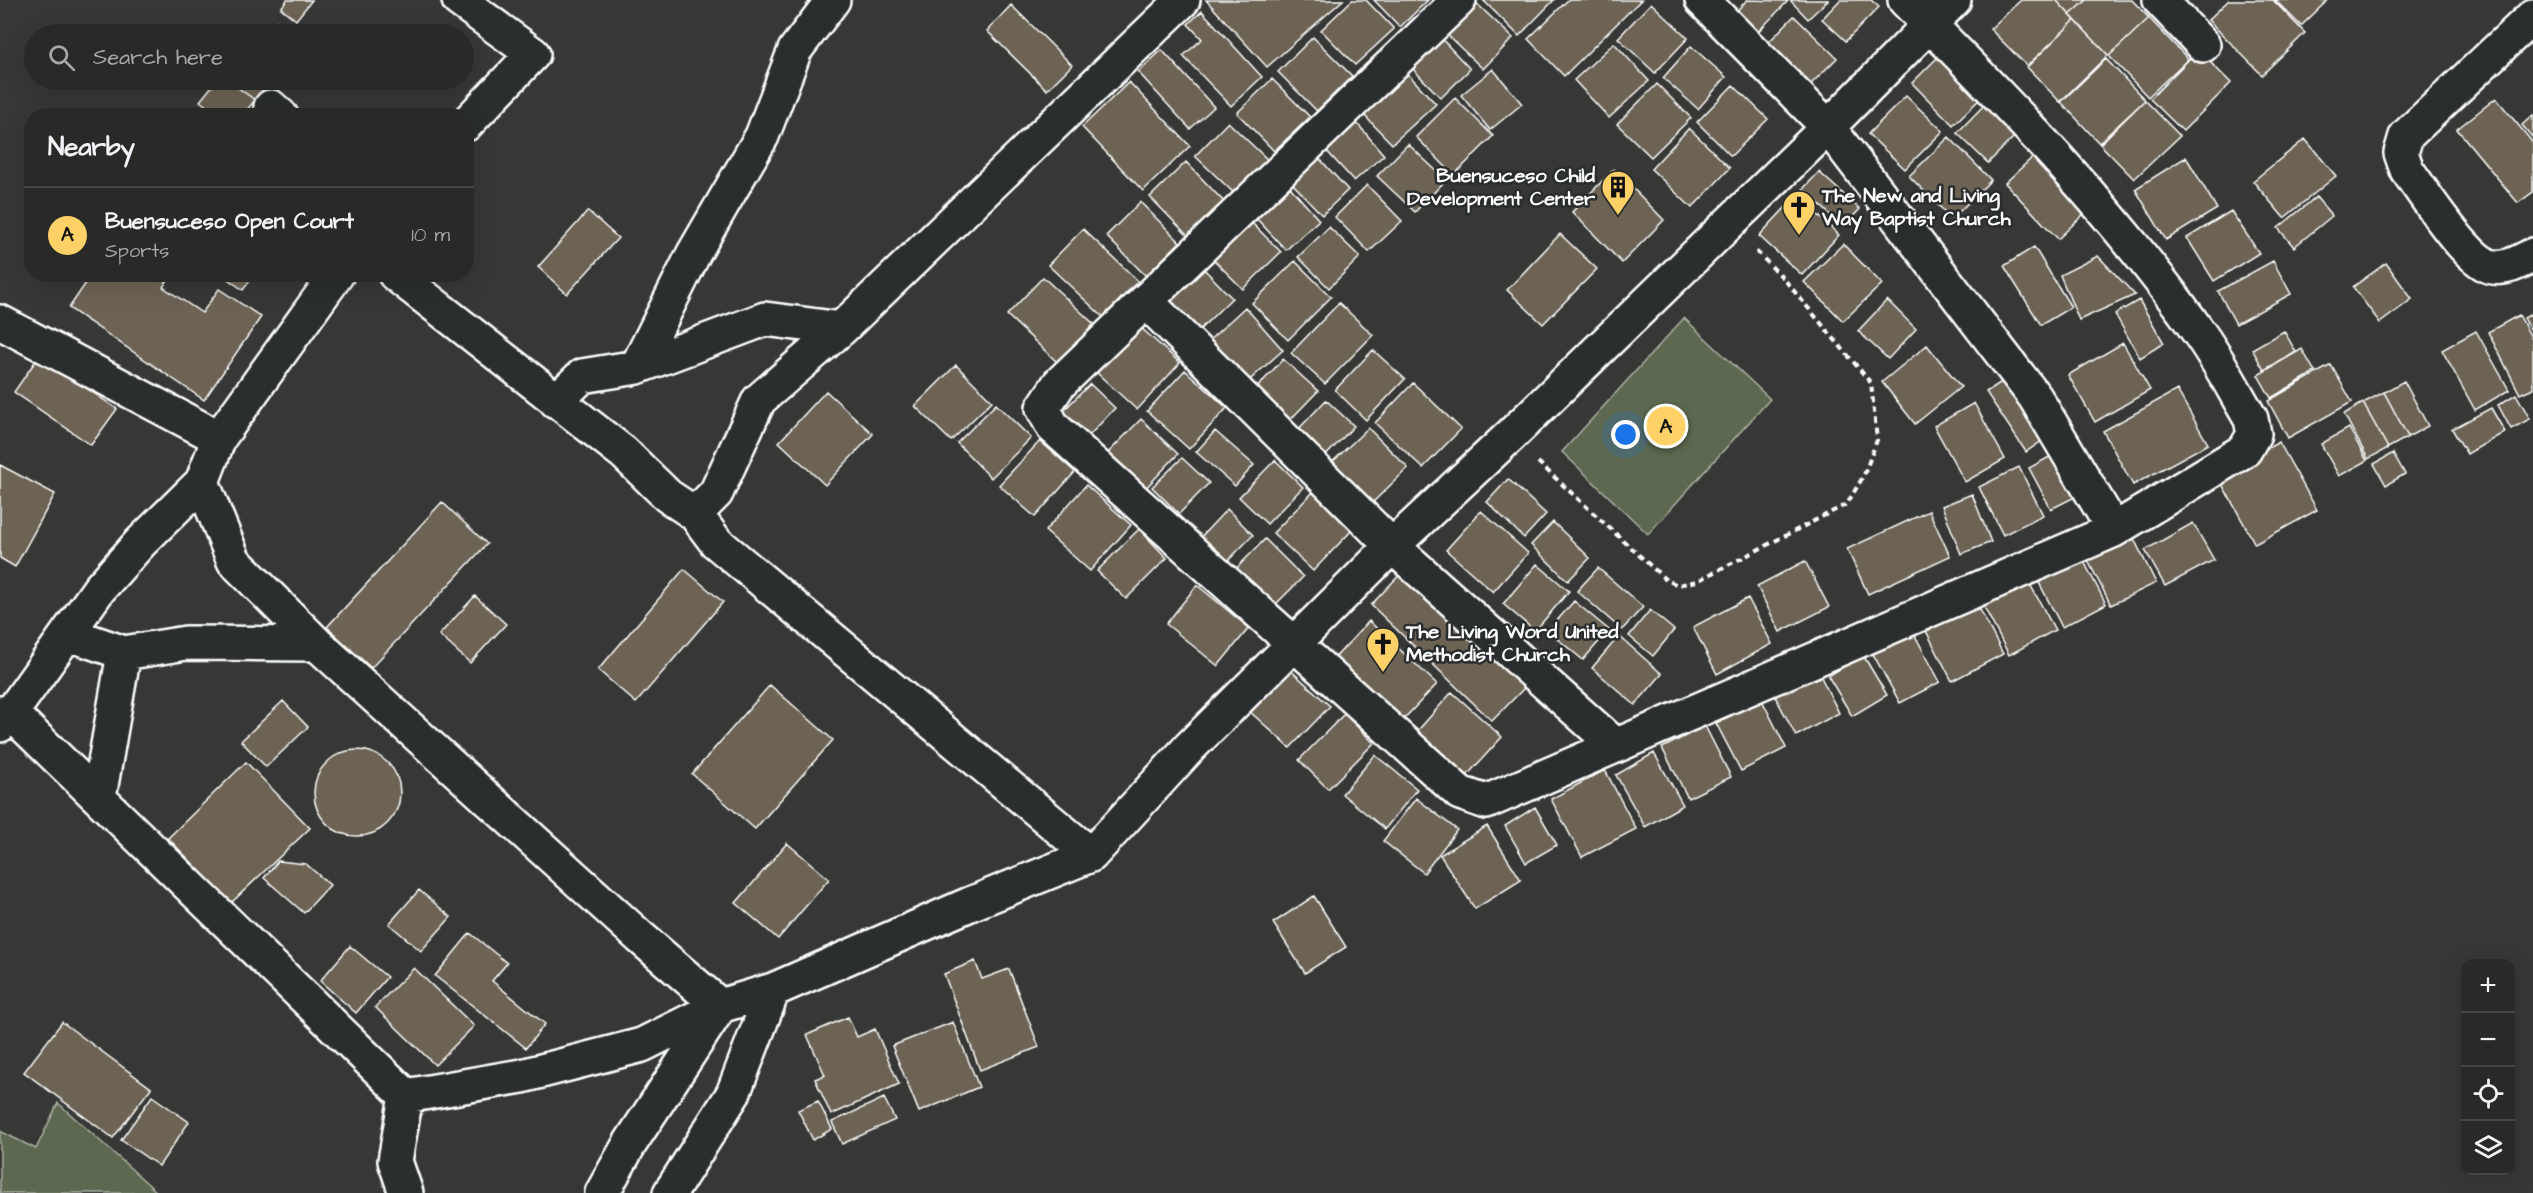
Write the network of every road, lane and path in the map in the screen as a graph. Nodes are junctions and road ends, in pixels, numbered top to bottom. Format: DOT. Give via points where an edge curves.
graph roads {
  1 [pos="459,0"];
  2 [pos="833,0"];
  3 [pos="1183,0"];
  4 [pos="1458,0"];
  5 [pos="1702,0"];
  6 [pos="1905,0"];
  7 [pos="1954,0"];
  8 [pos="2178,6"];
  9 [pos="2533,16"];
  10 [pos="1929,24"];
  11 [pos="2203,45"];
  12 [pos="474,116"];
  13 [pos="1828,127"];
  14 [pos="1727,223"];
  15 [pos="2533,255"];
  16 [pos="331,282"];
  17 [pos="405,282"];
  18 [pos="1147,302"];
  19 [pos="0,322"];
  20 [pos="842,329"];
  21 [pos="637,367"];
  22 [pos="556,401"];
  23 [pos="1510,436"];
  24 [pos="219,438"];
  25 [pos="202,482"];
  26 [pos="695,514"];
  27 [pos="2114,530"];
  28 [pos="1392,546"];
  29 [pos="69,634"];
  30 [pos="317,644"];
  31 [pos="1294,644"];
  32 [pos="124,653"];
  33 [pos="4,717"];
  34 [pos="1615,745"];
  35 [pos="99,797"];
  36 [pos="1091,855"];
  37 [pos="773,990"];
  38 [pos="720,1006"];
  39 [pos="406,1096"];
  40 [pos="406,1193"];
  41 [pos="602,1193"];
  42 [pos="670,1193"];
  1 -- 12 [label="street" via="533,54"];
  2 -- 21 [label="street" via="795,50 762,136 694,253"];
  3 -- 20 [label="street"];
  4 -- 18 [label="street"];
  5 -- 13 [label="street"];
  6 -- 10 [label="street"];
  7 -- 10 [label="street"];
  8 -- 11 [label="street"];
  9 -- 15 [label="street" via="2406,136 2401,153 2407,170 2472,256 2490,267 2511,266"];
  10 -- 13 [label="street"];
  10 -- 27 [label="street" via="2135,248 2203,338 2251,419 2254,434 2245,450"];
  13 -- 14 [label="street"];
  13 -- 27 [label="street" via="2035,397"];
  14 -- 23 [label="street"];
  14 -- 23 [label="path" via="1784,279 1871,383 1877,440 1864,475 1847,504 1697,581 1678,585 1666,580"];
  16 -- 24 [label="street"];
  17 -- 22 [label="street"];
  18 -- 28 [label="street"];
  18 -- 31 [label="street" via="1059,384 1043,408 1053,426"];
  19 -- 24 [label="street"];
  20 -- 21 [label="street" via="765,319"];
  20 -- 26 [label="street" via="759,400 716,493"];
  21 -- 22 [label="street" via="582,376"];
  22 -- 26 [label="street" via="624,453 668,496"];
  23 -- 28 [label="street"];
  24 -- 25 [label="street"];
  25 -- 29 [label="street" via="99,589"];
  25 -- 30 [label="street" via="234,561"];
  26 -- 36 [label="street" via="716,542"];
  27 -- 34 [label="street"];
  28 -- 31 [label="street"];
  28 -- 34 [label="street"];
  29 -- 32 [label="street"];
  29 -- 33 [label="street"];
  30 -- 32 [label="street" via="186,643"];
  30 -- 38 [label="street"];
  31 -- 34 [label="street" via="1460,793 1486,802"];
  31 -- 36 [label="street" via="1190,747"];
  32 -- 35 [label="street"];
  33 -- 35 [label="street"];
  35 -- 39 [label="street"];
  36 -- 37 [label="street"];
  37 -- 38 [label="street"];
  37 -- 42 [label="street" via="733,1094"];
  38 -- 39 [label="street" via="642,1045 522,1076"];
  38 -- 41 [label="street"];
  39 -- 40 [label="street" via="395,1161"];
}
